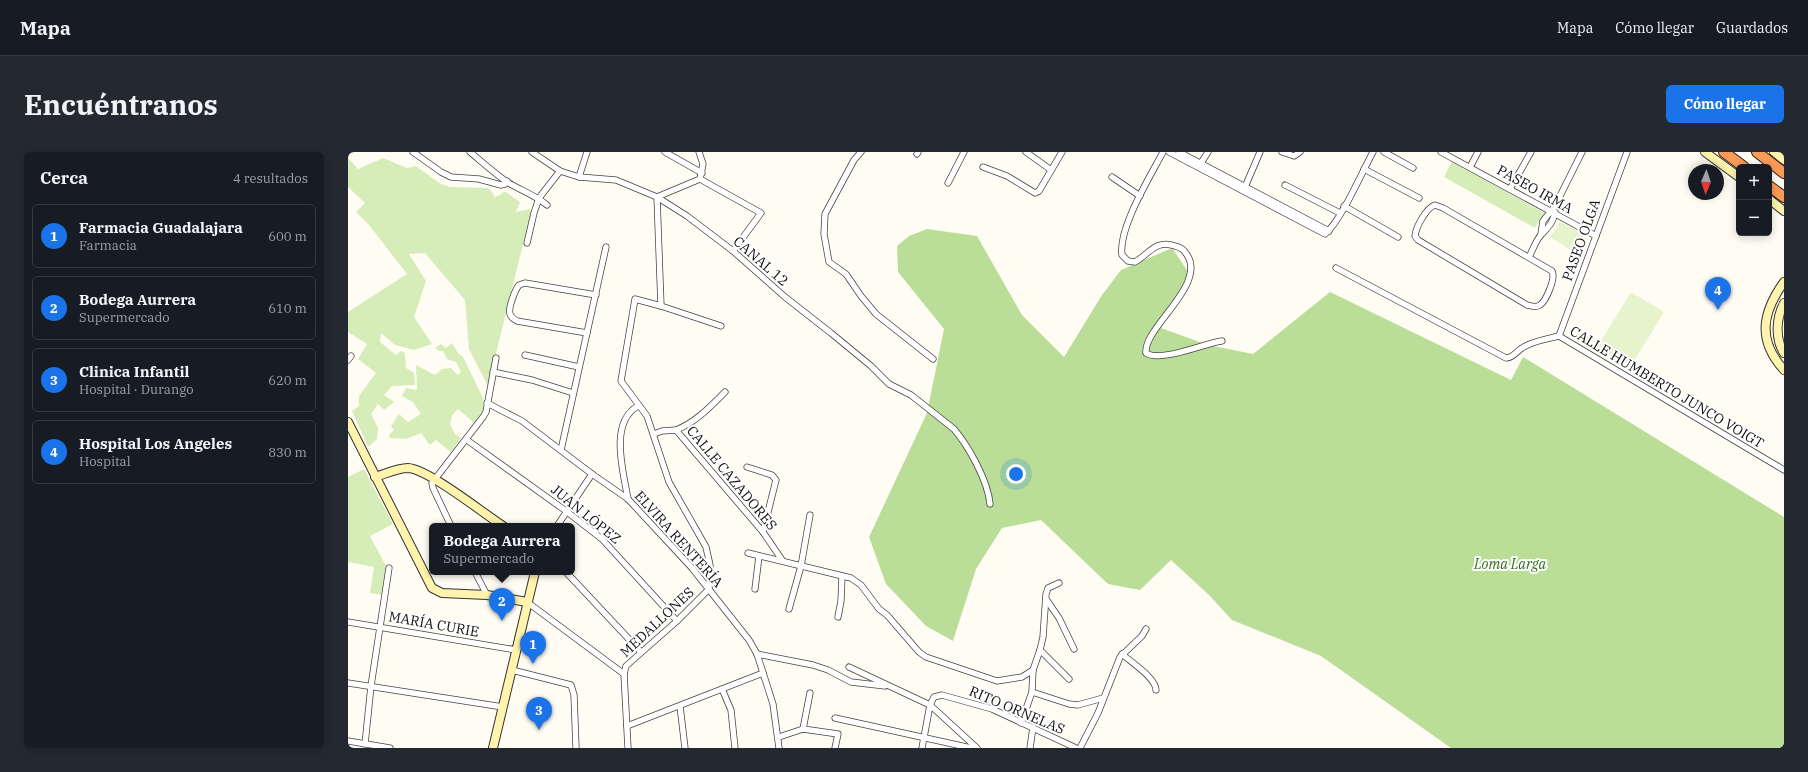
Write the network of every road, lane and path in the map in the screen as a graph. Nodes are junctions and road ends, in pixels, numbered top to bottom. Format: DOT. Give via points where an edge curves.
graph roads {
  1 [pos="413,152"];
  2 [pos="470,152"];
  3 [pos="532,152"];
  4 [pos="587,152"];
  5 [pos="665,152"];
  6 [pos="698,152"];
  7 [pos="861,152"];
  8 [pos="964,152"];
  9 [pos="1026,152"];
  10 [pos="1062,152"];
  11 [pos="1163,152"];
  12 [pos="1169,152"];
  13 [pos="1179,152"];
  14 [pos="1208,152"];
  15 [pos="1260,152"];
  16 [pos="1282,152"];
  17 [pos="1300,152"];
  18 [pos="1373,152"];
  19 [pos="1384,152"];
  20 [pos="1442,152"];
  21 [pos="1478,152"];
  22 [pos="1531,152"];
  23 [pos="1582,152"];
  24 [pos="1627,152"];
  25 [pos="1705,152"];
  26 [pos="1724,152"];
  27 [pos="1758,152"];
  28 [pos="1774,152"];
  29 [pos="1784,160"];
  30 [pos="1201,163"];
  31 [pos="1740,164"];
  32 [pos="1784,165"];
  33 [pos="983,167"];
  34 [pos="1470,167"];
  35 [pos="1413,168"];
  36 [pos="1364,169"];
  37 [pos="1051,170"];
  38 [pos="560,171"];
  39 [pos="1784,173"];
  40 [pos="1736,175"];
  41 [pos="701,176"];
  42 [pos="579,177"];
  43 [pos="1112,177"];
  44 [pos="507,181"];
  45 [pos="948,184"];
  46 [pos="1285,185"];
  47 [pos="1245,187"];
  48 [pos="1772,188"];
  49 [pos="1510,189"];
  50 [pos="1140,196"];
  51 [pos="1784,197"];
  52 [pos="539,198"];
  53 [pos="657,198"];
  54 [pos="1419,198"];
  55 [pos="1770,200"];
  56 [pos="547,205"];
  57 [pos="1344,206"];
  58 [pos="1784,210"];
  59 [pos="1340,213"];
  60 [pos="1552,213"];
  61 [pos="1327,232"];
  62 [pos="1541,234"];
  63 [pos="1596,236"];
  64 [pos="1398,237"];
  65 [pos="527,243"];
  66 [pos="606,247"];
  67 [pos="733,251"];
  68 [pos="1529,257"];
  69 [pos="1336,268"];
  70 [pos="1784,282"];
  71 [pos="596,295"];
  72 [pos="1784,303"];
  73 [pos="661,306"];
  74 [pos="721,326"];
  75 [pos="587,333"];
  76 [pos="1559,336"];
  77 [pos="1222,341"];
  78 [pos="1784,353"];
  79 [pos="525,355"];
  80 [pos="496,358"];
  81 [pos="932,359"];
  82 [pos="579,367"];
  83 [pos="1784,370"];
  84 [pos="493,372"];
  85 [pos="725,392"];
  86 [pos="573,393"];
  87 [pos="487,403"];
  88 [pos="638,406"];
  89 [pos="348,422"];
  90 [pos="676,430"];
  91 [pos="654,434"];
  92 [pos="467,440"];
  93 [pos="561,450"];
  94 [pos="747,467"];
  95 [pos="1784,470"];
  96 [pos="592,474"];
  97 [pos="374,477"];
  98 [pos="434,479"];
  99 [pos="628,499"];
  100 [pos="990,504"];
  101 [pos="566,511"];
  102 [pos="810,515"];
  103 [pos="450,523"];
  104 [pos="499,523"];
  105 [pos="559,523"];
  106 [pos="763,532"];
  107 [pos="748,553"];
  108 [pos="759,556"];
  109 [pos="782,560"];
  110 [pos="800,566"];
  111 [pos="389,568"];
  112 [pos="477,575"];
  113 [pos="534,575"];
  114 [pos="569,575"];
  115 [pos="842,576"];
  116 [pos="1059,583"];
  117 [pos="709,589"];
  118 [pos="755,589"];
  119 [pos="487,595"];
  120 [pos="1046,599"];
  121 [pos="527,602"];
  122 [pos="789,609"];
  123 [pos="838,617"];
  124 [pos="677,621"];
  125 [pos="348,622"];
  126 [pos="380,627"];
  127 [pos="1146,629"];
  128 [pos="1074,649"];
  129 [pos="516,650"];
  130 [pos="1040,650"];
  131 [pos="641,652"];
  132 [pos="757,654"];
  133 [pos="1122,654"];
  134 [pos="849,667"];
  135 [pos="512,670"];
  136 [pos="1033,670"];
  137 [pos="763,673"];
  138 [pos="624,674"];
  139 [pos="1069,679"];
  140 [pos="348,682"];
  141 [pos="371,686"];
  142 [pos="888,686"];
  143 [pos="722,689"];
  144 [pos="1156,690"];
  145 [pos="1032,692"];
  146 [pos="810,693"];
  147 [pos="1103,698"];
  148 [pos="930,705"];
  149 [pos="680,706"];
  150 [pos="503,707"];
  151 [pos="835,718"];
  152 [pos="1021,723"];
  153 [pos="627,726"];
  154 [pos="1033,727"];
  155 [pos="803,729"];
  156 [pos="779,737"];
  157 [pos="924,738"];
  158 [pos="348,741"];
  159 [pos="364,744"];
  160 [pos="390,748"];
  161 [pos="493,748"];
  162 [pos="576,748"];
  163 [pos="628,748"];
  164 [pos="685,748"];
  165 [pos="735,748"];
  166 [pos="780,748"];
  167 [pos="836,748"];
  168 [pos="922,748"];
  169 [pos="971,748"];
  170 [pos="977,748"];
  171 [pos="1030,748"];
  172 [pos="1076,748"];
  173 [pos="1080,748"];
  1 -- 44 [label="street" via="451,177 479,179 501,185"];
  2 -- 44 [label="street"];
  3 -- 38 [label="street, CANAL 12"];
  4 -- 42 [label="street"];
  5 -- 41 [label="street"];
  6 -- 41 [label="street" via="703,164"];
  7 -- 81 [label="street" via="854,160 825,214 824,234 829,262 846,274 876,314"];
  8 -- 45 [label="street"];
  9 -- 37 [label="street"];
  10 -- 37 [label="street"];
  11 -- 50 [label="street"];
  12 -- 61 [label="street"];
  13 -- 30 [label="street"];
  14 -- 30 [label="street"];
  15 -- 47 [label="street"];
  16 -- 17 [label="street" via="1289,155 1297,155"];
  18 -- 36 [label="street"];
  19 -- 35 [label="street"];
  20 -- 34 [label="street, PASEO IRMA"];
  21 -- 34 [label="street"];
  22 -- 49 [label="street"];
  23 -- 60 [label="street"];
  24 -- 63 [label="street, PASEO OLGA"];
  25 -- 40 [label="street"];
  26 -- 31 [label="highway"];
  27 -- 32 [label="highway"];
  27 -- 39 [label="highway"];
  28 -- 29 [label="street"];
  30 -- 47 [label="street"];
  33 -- 37 [label="street" via="1007,176 1033,192 1037,192"];
  34 -- 49 [label="street, PASEO IRMA"];
  36 -- 54 [label="street"];
  36 -- 57 [label="street"];
  38 -- 42 [label="street, CANAL 12"];
  38 -- 52 [label="street"];
  41 -- 53 [label="street"];
  41 -- 67 [label="street" via="761,213"];
  42 -- 53 [label="street, CANAL 12" via="616,180"];
  43 -- 50 [label="street"];
  44 -- 52 [label="street"];
  46 -- 59 [label="street"];
  47 -- 61 [label="street"];
  48 -- 51 [label="highway"];
  49 -- 60 [label="street, PASEO IRMA"];
  50 -- 77 [label="street" via="1128,222 1122,255 1131,262 1139,260 1152,248 1168,243 1184,251 1190,264 1188,280 1152,336 1146,353 1153,356 1168,355"];
  52 -- 56 [label="street"];
  52 -- 65 [label="street"];
  53 -- 67 [label="street, CANAL 12" via="687,216"];
  53 -- 73 [label="street"];
  55 -- 58 [label="street"];
  57 -- 59 [label="street"];
  57 -- 64 [label="street"];
  59 -- 61 [label="street"];
  60 -- 62 [label="street" via="1543,221"];
  60 -- 62 [label="street" via="1550,226"];
  60 -- 63 [label="street, PASEO IRMA"];
  62 -- 68 [label="street"];
  63 -- 76 [label="street, PASEO OLGA"];
  66 -- 71 [label="street"];
  67 -- 100 [label="street, CANAL 12" via="784,297 871,366 888,384 911,395 954,429 984,479"];
  68 -- 68 [label="street" via="1435,205 1428,209 1415,234 1421,242 1528,304 1536,306 1542,302 1554,276 1550,269"];
  69 -- 76 [label="street" via="1503,357 1511,357 1531,344"];
  70 -- 83 [label="street" via="1769,307 1765,325 1772,356"];
  71 -- 75 [label="street"];
  71 -- 75 [label="street" via="525,284 519,285 515,290 510,314 512,318 524,323"];
  72 -- 78 [label="street" via="1777,333"];
  73 -- 74 [label="street"];
  73 -- 88 [label="street" via="635,300 620,381"];
  75 -- 82 [label="street"];
  76 -- 95 [label="street, CALLE HUMBERTO JUNCO VOIGT"];
  79 -- 82 [label="street"];
  80 -- 84 [label="street"];
  82 -- 86 [label="street"];
  84 -- 86 [label="street" via="532,380"];
  84 -- 87 [label="street"];
  85 -- 90 [label="street" via="697,419"];
  86 -- 93 [label="street"];
  87 -- 92 [label="street" via="483,417"];
  87 -- 93 [label="street, ELVIRA RENTERÍA" via="522,421"];
  88 -- 91 [label="street" via="647,416"];
  88 -- 99 [label="street" via="627,414 621,428 622,462"];
  89 -- 97 [label="street"];
  90 -- 91 [label="street, CALLE CAZADORES"];
  90 -- 106 [label="street, CALLE CAZADORES"];
  91 -- 117 [label="street" via="669,482 706,547 710,566"];
  92 -- 98 [label="street"];
  92 -- 101 [label="street, JUAN LÓPEZ"];
  93 -- 96 [label="street, ELVIRA RENTERÍA"];
  94 -- 106 [label="street" via="772,475 776,480"];
  96 -- 99 [label="street, ELVIRA RENTERÍA"];
  96 -- 101 [label="street"];
  97 -- 98 [label="street" via="408,468"];
  97 -- 119 [label="street" via="432,588 442,593"];
  98 -- 103 [label="street" via="433,488"];
  98 -- 104 [label="street"];
  99 -- 117 [label="street, ELVIRA RENTERÍA"];
  101 -- 105 [label="street"];
  101 -- 124 [label="street, JUAN LÓPEZ" via="602,539"];
  102 -- 110 [label="street"];
  106 -- 109 [label="street, CALLE CAZADORES"];
  107 -- 108 [label="street"];
  108 -- 109 [label="street"];
  108 -- 118 [label="street"];
  109 -- 110 [label="street"];
  110 -- 115 [label="street"];
  110 -- 122 [label="street"];
  111 -- 126 [label="street"];
  112 -- 119 [label="street"];
  113 -- 121 [label="street"];
  114 -- 131 [label="street"];
  115 -- 123 [label="street"];
  115 -- 136 [label="street" via="851,578 861,585 879,609 926,657 997,681 1022,677"];
  116 -- 120 [label="street" via="1048,588"];
  117 -- 124 [label="street, MEDALLONES"];
  117 -- 132 [label="street, ELVIRA RENTERÍA"];
  119 -- 121 [label="street"];
  120 -- 128 [label="street" via="1059,618"];
  120 -- 130 [label="street"];
  121 -- 129 [label="street"];
  121 -- 138 [label="street"];
  124 -- 131 [label="street, MEDALLONES"];
  125 -- 126 [label="street, MARÍA CURIE"];
  126 -- 129 [label="street, MARÍA CURIE"];
  126 -- 141 [label="street"];
  127 -- 133 [label="street"];
  129 -- 135 [label="street"];
  130 -- 136 [label="street"];
  130 -- 139 [label="street"];
  131 -- 138 [label="street, MEDALLONES" via="626,666"];
  132 -- 137 [label="street, ELVIRA RENTERÍA"];
  132 -- 142 [label="street" via="813,665 850,682"];
  133 -- 144 [label="street" via="1148,676 1155,684"];
  133 -- 147 [label="street"];
  134 -- 142 [label="street"];
  135 -- 150 [label="street"];
  135 -- 162 [label="street" via="571,685 574,695"];
  136 -- 145 [label="street"];
  137 -- 143 [label="street"];
  137 -- 156 [label="street, ELVIRA RENTERÍA" via="773,704"];
  138 -- 153 [label="street"];
  140 -- 141 [label="street"];
  141 -- 150 [label="street"];
  141 -- 159 [label="street"];
  142 -- 148 [label="street"];
  143 -- 149 [label="street"];
  143 -- 165 [label="street" via="731,710"];
  145 -- 147 [label="street" via="1078,705"];
  145 -- 152 [label="street"];
  146 -- 155 [label="street"];
  147 -- 173 [label="street"];
  148 -- 152 [label="street, RITO ORNELAS" via="936,696 947,696 992,709"];
  148 -- 157 [label="street"];
  148 -- 170 [label="street"];
  149 -- 153 [label="street"];
  149 -- 164 [label="street"];
  150 -- 161 [label="street"];
  151 -- 157 [label="street"];
  152 -- 154 [label="street, RITO ORNELAS"];
  153 -- 163 [label="street"];
  154 -- 171 [label="street"];
  154 -- 172 [label="street, RITO ORNELAS"];
  155 -- 156 [label="street"];
  155 -- 167 [label="street" via="838,734"];
  156 -- 166 [label="street, ELVIRA RENTERÍA"];
  157 -- 168 [label="street"];
  157 -- 169 [label="street"];
  158 -- 159 [label="street"];
  159 -- 160 [label="street"];
}
